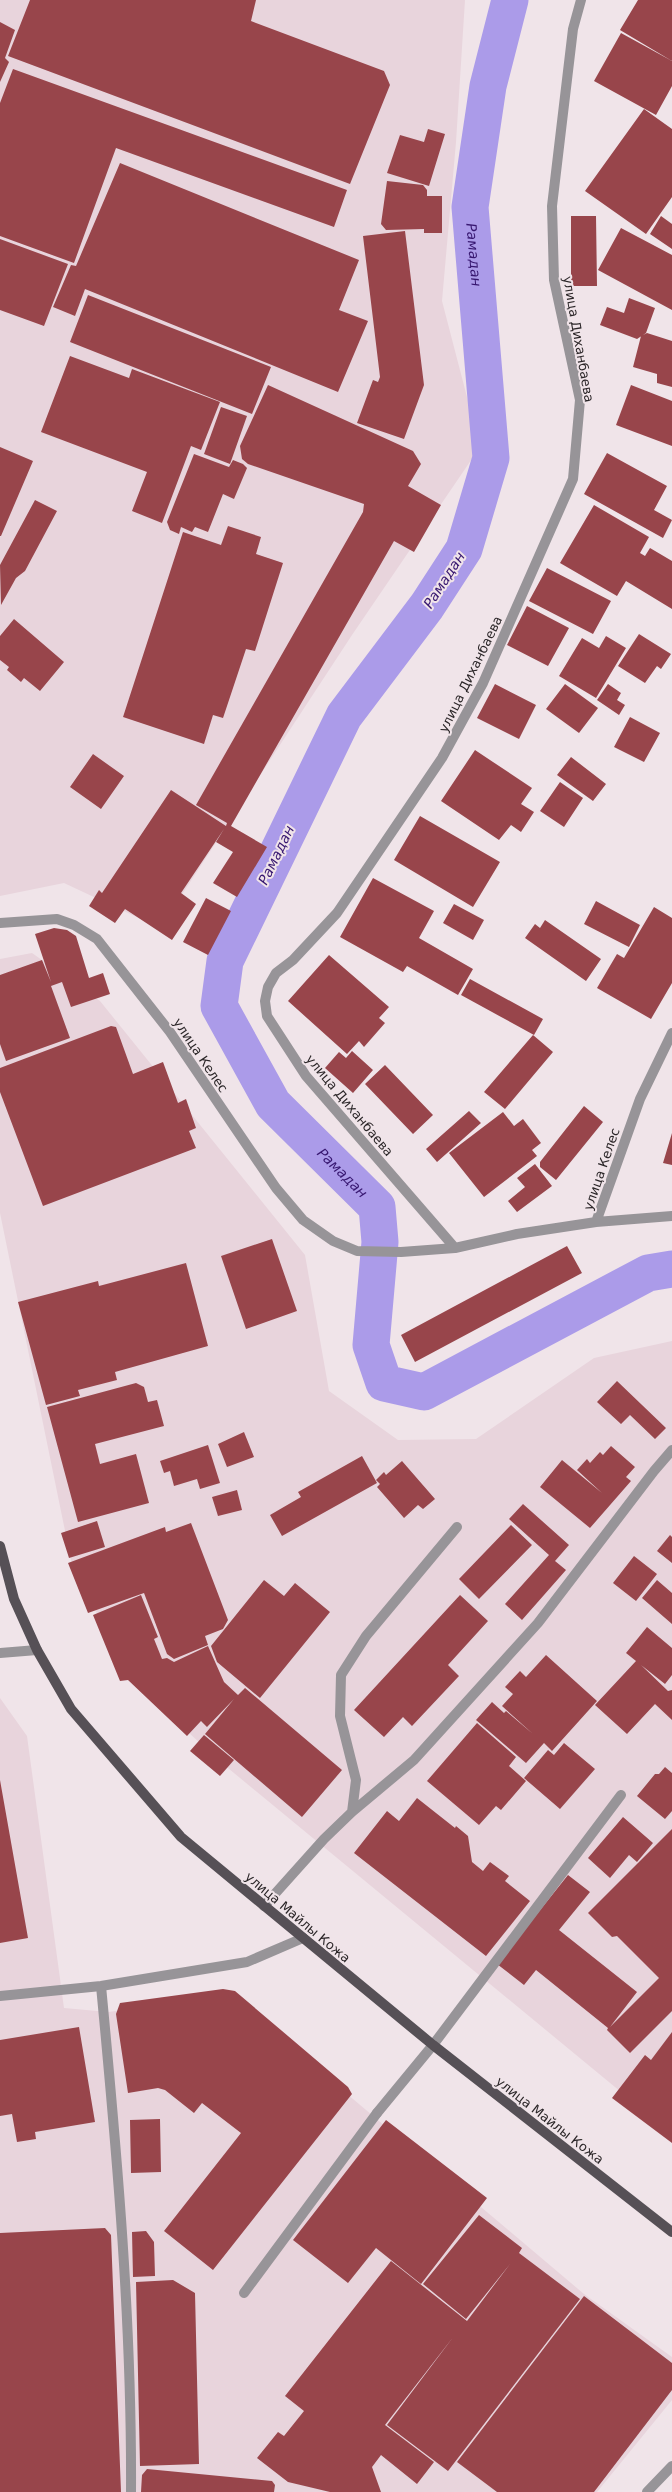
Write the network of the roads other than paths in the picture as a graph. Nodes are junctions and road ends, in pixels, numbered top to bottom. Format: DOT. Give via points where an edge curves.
graph roads {
  1 [pos="581,0"];
  2 [pos="0,923"];
  3 [pos="672,1033"];
  4 [pos="672,1216"];
  5 [pos="596,1222"];
  6 [pos="455,1248"];
  7 [pos="672,1450"];
  8 [pos="457,1527"];
  9 [pos="0,1546"];
  10 [pos="37,1650"];
  11 [pos="0,1653"];
  12 [pos="621,1795"];
  13 [pos="352,1812"];
  14 [pos="264,1906"];
  15 [pos="303,1938"];
  16 [pos="101,1986"];
  17 [pos="0,1996"];
  18 [pos="433,2045"];
  19 [pos="672,2232"];
  20 [pos="244,2293"];
  21 [pos="672,2466"];
  22 [pos="131,2492"];
  23 [pos="648,2492"];
  1 -- 6 [label="street, улица Диханбаева" via="573,29 552,206 554,280 580,400 573,479 483,683 442,758 337,913 293,960 276,973 268,987 265,1001 267,1016 306,1076"];
  2 -- 6 [label="street, улица Келес" via="57,919 74,925 97,939 170,1032 276,1188 303,1220 333,1241 357,1251 402,1252"];
  3 -- 5 [label="street, улица Келес" via="640,1099"];
  4 -- 5 [label="street"];
  5 -- 6 [label="street, улица Келес" via="517,1234"];
  7 -- 13 [label="street" via="538,1623 414,1760"];
  8 -- 13 [label="street" via="366,1636 341,1675 340,1716 356,1780"];
  9 -- 10 [label="main road, улица Майлы Кожа" via="14,1599"];
  10 -- 11 [label="street"];
  10 -- 14 [label="main road, улица Майлы Кожа" via="71,1709 181,1837"];
  12 -- 18 [label="street"];
  13 -- 14 [label="street"];
  14 -- 15 [label="main road, улица Майлы Кожа"];
  15 -- 16 [label="street" via="246,1962"];
  15 -- 18 [label="main road, улица Майлы Кожа"];
  16 -- 17 [label="street"];
  16 -- 22 [label="street" via="114,2126 128,2331"];
  18 -- 19 [label="main road, улица Майлы Кожа"];
  18 -- 20 [label="street" via="377,2113"];
  21 -- 23 [label="street"];
}
